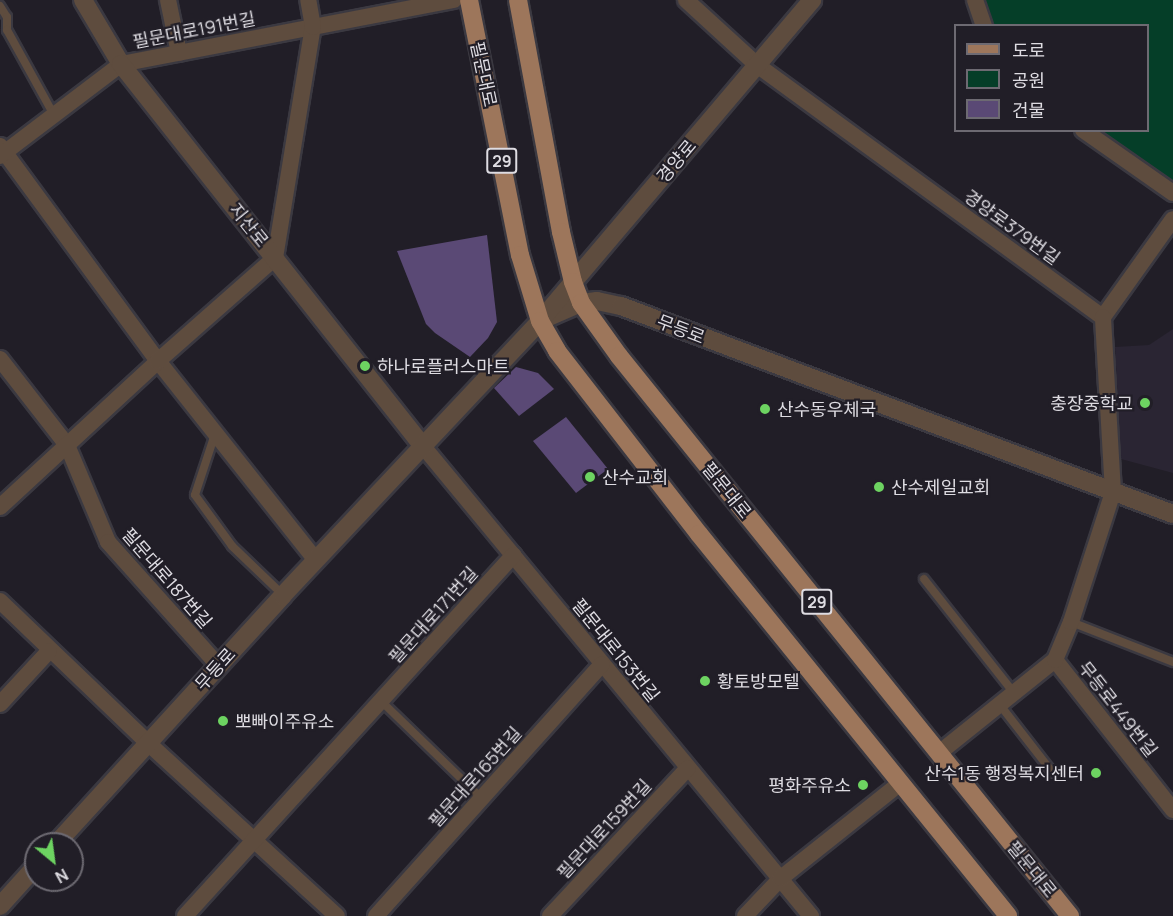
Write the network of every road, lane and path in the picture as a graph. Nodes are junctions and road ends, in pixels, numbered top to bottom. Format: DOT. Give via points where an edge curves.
graph roads {
  1 [pos="83,0"];
  2 [pos="168,0"];
  3 [pos="308,0"];
  4 [pos="454,0"];
  5 [pos="469,0"];
  6 [pos="518,0"];
  7 [pos="686,0"];
  8 [pos="812,0"];
  9 [pos="975,0"];
  10 [pos="0,6"];
  11 [pos="983,24"];
  12 [pos="314,27"];
  13 [pos="179,52"];
  14 [pos="121,64"];
  15 [pos="757,64"];
  16 [pos="54,115"];
  17 [pos="1086,132"];
  18 [pos="1,152"];
  19 [pos="1173,193"];
  20 [pos="1173,219"];
  21 [pos="275,258"];
  22 [pos="573,282"];
  23 [pos="581,303"];
  24 [pos="1103,317"];
  25 [pos="540,321"];
  26 [pos="0,359"];
  27 [pos="158,361"];
  28 [pos="215,434"];
  29 [pos="67,445"];
  30 [pos="422,445"];
  31 [pos="1113,492"];
  32 [pos="0,507"];
  33 [pos="1173,514"];
  34 [pos="514,555"];
  35 [pos="316,560"];
  36 [pos="924,579"];
  37 [pos="283,595"];
  38 [pos="0,601"];
  39 [pos="1071,622"];
  40 [pos="50,651"];
  41 [pos="1055,660"];
  42 [pos="1173,662"];
  43 [pos="602,664"];
  44 [pos="218,665"];
  45 [pos="1014,693"];
  46 [pos="381,701"];
  47 [pos="0,704"];
  48 [pos="1000,705"];
  49 [pos="148,743"];
  50 [pos="939,753"];
  51 [pos="688,768"];
  52 [pos="1053,773"];
  53 [pos="899,784"];
  54 [pos="481,798"];
  55 [pos="1173,810"];
  56 [pos="67,832"];
  57 [pos="256,841"];
  58 [pos="781,878"];
  59 [pos="24,879"];
  60 [pos="0,906"];
  61 [pos="185,916"];
  62 [pos="336,916"];
  63 [pos="376,916"];
  64 [pos="550,916"];
  65 [pos="745,916"];
  66 [pos="811,916"];
  67 [pos="1008,916"];
  68 [pos="1070,916"];
  1 -- 14 [label="street, 지산로"];
  2 -- 13 [label="street"];
  3 -- 12 [label="street"];
  4 -- 12 [label="street, 필문대로191번길"];
  5 -- 25 [label="main road, 필문대로 / 29" via="520,255"];
  6 -- 22 [label="main road, 필문대로 / 29"];
  7 -- 15 [label="street, 경양로379번길"];
  8 -- 15 [label="street, 경양로"];
  9 -- 11 [label="street"];
  10 -- 16 [label="lane" via="7,18 7,30"];
  12 -- 13 [label="street, 필문대로191번길"];
  12 -- 21 [label="street"];
  13 -- 14 [label="street, 필문대로191번길"];
  14 -- 16 [label="street, 필문대로191번길"];
  14 -- 21 [label="street, 지산로"];
  15 -- 22 [label="street, 경양로"];
  15 -- 24 [label="street, 경양로379번길"];
  16 -- 18 [label="street, 필문대로191번길"];
  17 -- 19 [label="street"];
  18 -- 27 [label="street, 필문대로191번길"];
  20 -- 24 [label="street"];
  21 -- 27 [label="street"];
  21 -- 30 [label="street, 지산로"];
  22 -- 23 [label="main road, 필문대로 / 29"];
  22 -- 25 [label="street, 경양로"];
  23 -- 25 [label="street, 무등로"];
  23 -- 31 [label="street, 무등로" via="597,301 621,306"];
  23 -- 50 [label="main road, 필문대로 / 29" via="619,356"];
  24 -- 31 [label="street"];
  25 -- 30 [label="street, 무등로"];
  25 -- 53 [label="main road, 필문대로 / 29" via="584,386"];
  26 -- 29 [label="street"];
  27 -- 28 [label="street"];
  27 -- 29 [label="street"];
  28 -- 35 [label="street"];
  28 -- 37 [label="lane" via="195,495 232,546"];
  29 -- 32 [label="street"];
  29 -- 44 [label="street, 필문대로187번길" via="108,542"];
  30 -- 34 [label="street, 필문대로153번길"];
  30 -- 35 [label="street, 무등로"];
  31 -- 33 [label="street, 무등로"];
  31 -- 39 [label="street, 무등로449번길"];
  34 -- 43 [label="street, 필문대로153번길"];
  34 -- 46 [label="street, 필문대로171번길"];
  35 -- 37 [label="street, 무등로"];
  36 -- 45 [label="lane"];
  37 -- 44 [label="street, 무등로"];
  38 -- 40 [label="street"];
  39 -- 41 [label="street, 무등로449번길"];
  39 -- 42 [label="lane, 무등로449번길"];
  40 -- 47 [label="street"];
  40 -- 49 [label="street"];
  41 -- 45 [label="street, 무등로449번길"];
  41 -- 55 [label="street, 무등로449번길"];
  43 -- 51 [label="street, 필문대로153번길"];
  43 -- 54 [label="street, 필문대로165번길"];
  44 -- 49 [label="street, 무등로"];
  45 -- 48 [label="street, 무등로449번길"];
  46 -- 54 [label="lane"];
  46 -- 57 [label="street, 필문대로171번길"];
  48 -- 50 [label="street, 무등로449번길"];
  48 -- 52 [label="lane"];
  49 -- 56 [label="street, 무등로"];
  49 -- 57 [label="street"];
  50 -- 68 [label="main road, 필문대로 / 29"];
  51 -- 58 [label="street, 필문대로153번길"];
  51 -- 64 [label="street, 필문대로159번길"];
  53 -- 58 [label="street"];
  53 -- 67 [label="main road, 필문대로 / 29"];
  54 -- 63 [label="street, 필문대로165번길"];
  57 -- 61 [label="street, 필문대로171번길"];
  57 -- 62 [label="street"];
  58 -- 65 [label="street"];
  58 -- 66 [label="street, 필문대로153번길"];
  59 -- 60 [label="street"];
}
